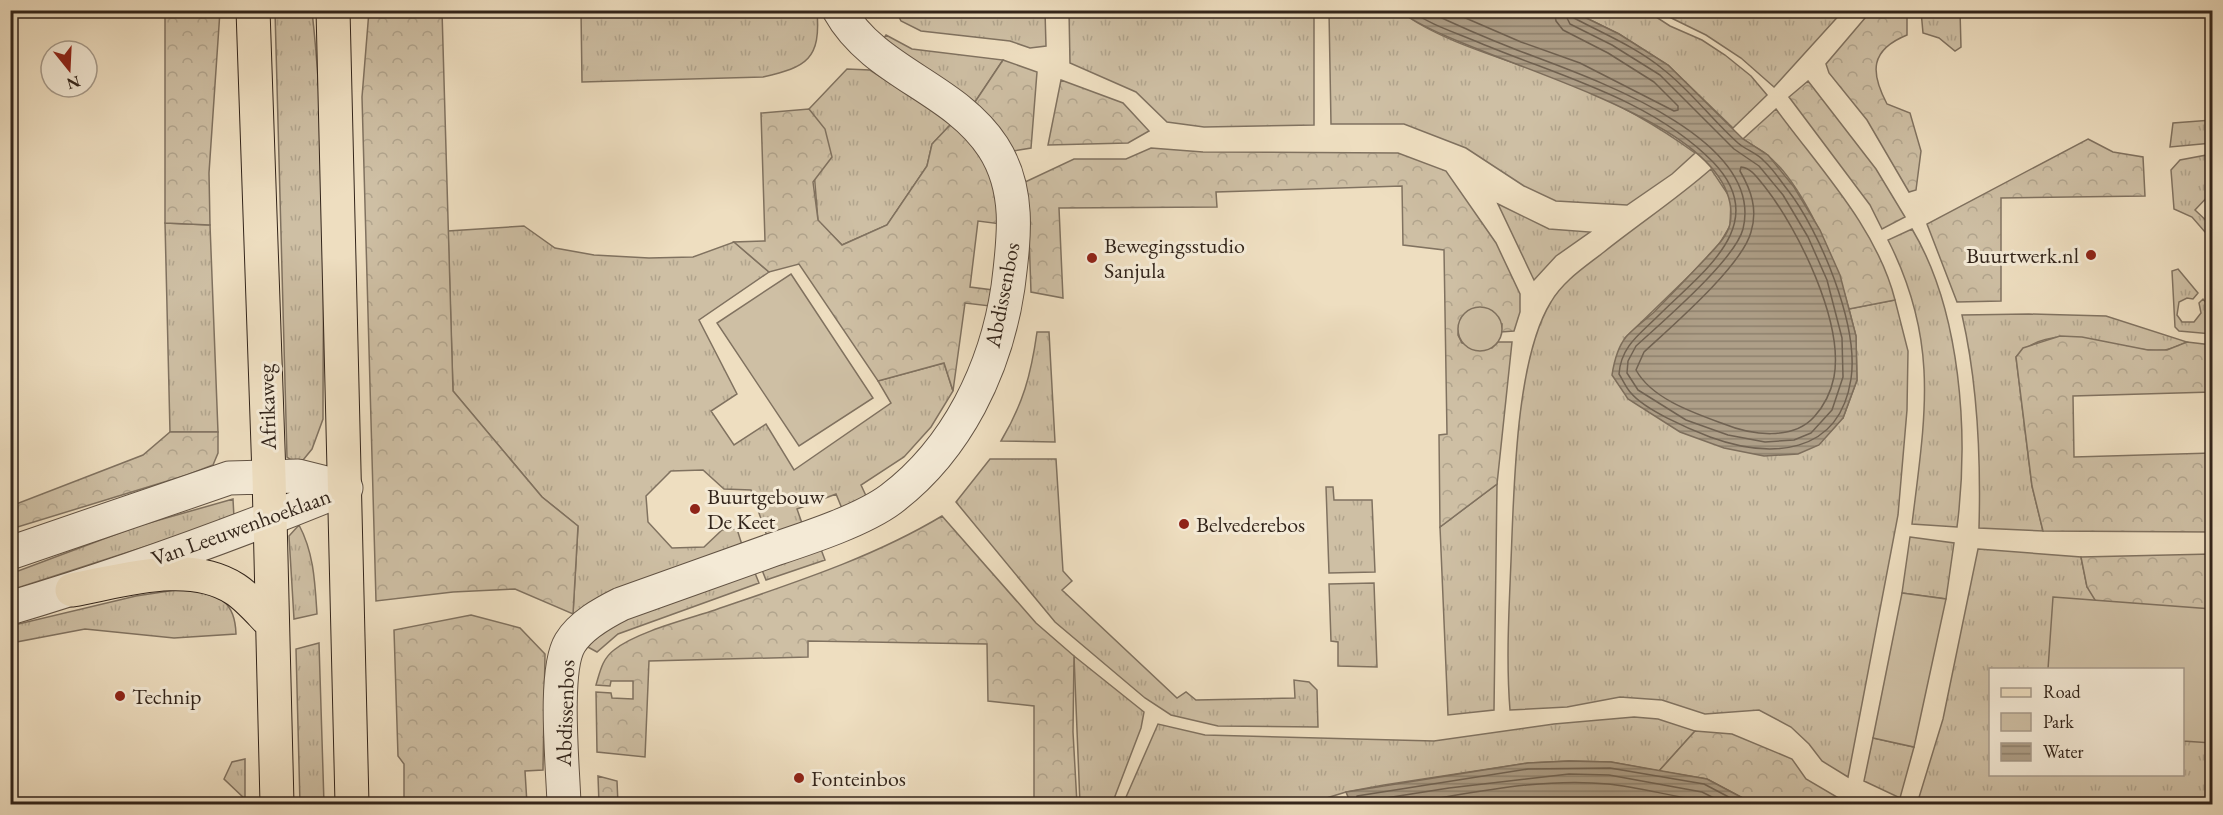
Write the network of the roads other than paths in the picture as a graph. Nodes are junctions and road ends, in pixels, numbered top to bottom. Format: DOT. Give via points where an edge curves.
graph roads {
  1 [pos="253,10"];
  2 [pos="333,10"];
  3 [pos="839,10"];
  4 [pos="269,476"];
  5 [pos="346,488"];
  6 [pos="271,518"];
  7 [pos="10,553"];
  8 [pos="72,590"];
  9 [pos="10,608"];
  10 [pos="272,624"];
  11 [pos="276,804"];
  12 [pos="352,804"];
  13 [pos="564,804"];
  1 -- 4 [label="main road, Afrikaweg"];
  2 -- 5 [label="main road"];
  3 -- 13 [label="street, Abdissenbos" via="848,27 871,50 956,107 981,130 1004,167 1014,204 1014,241 1001,322 982,383 944,448 889,500 825,532 621,604 598,616 571,641 562,668"];
  4 -- 5 [label="street, Van Leeuwenhoeklaan" via="298,476"];
  4 -- 6 [label="main road, Afrikaweg"];
  4 -- 7 [label="street, Van Leeuwenhoeklaan" via="229,478"];
  5 -- 6 [label="street, Van Leeuwenhoeklaan"];
  5 -- 12 [label="main road"];
  6 -- 8 [label="street, Van Leeuwenhoeklaan"];
  6 -- 10 [label="main road, Afrikaweg"];
  8 -- 9 [label="street, Van Leeuwenhoeklaan"];
  8 -- 10 [label="main road" via="169,574 200,575 235,588"];
  10 -- 11 [label="main road, Afrikaweg"];
}
